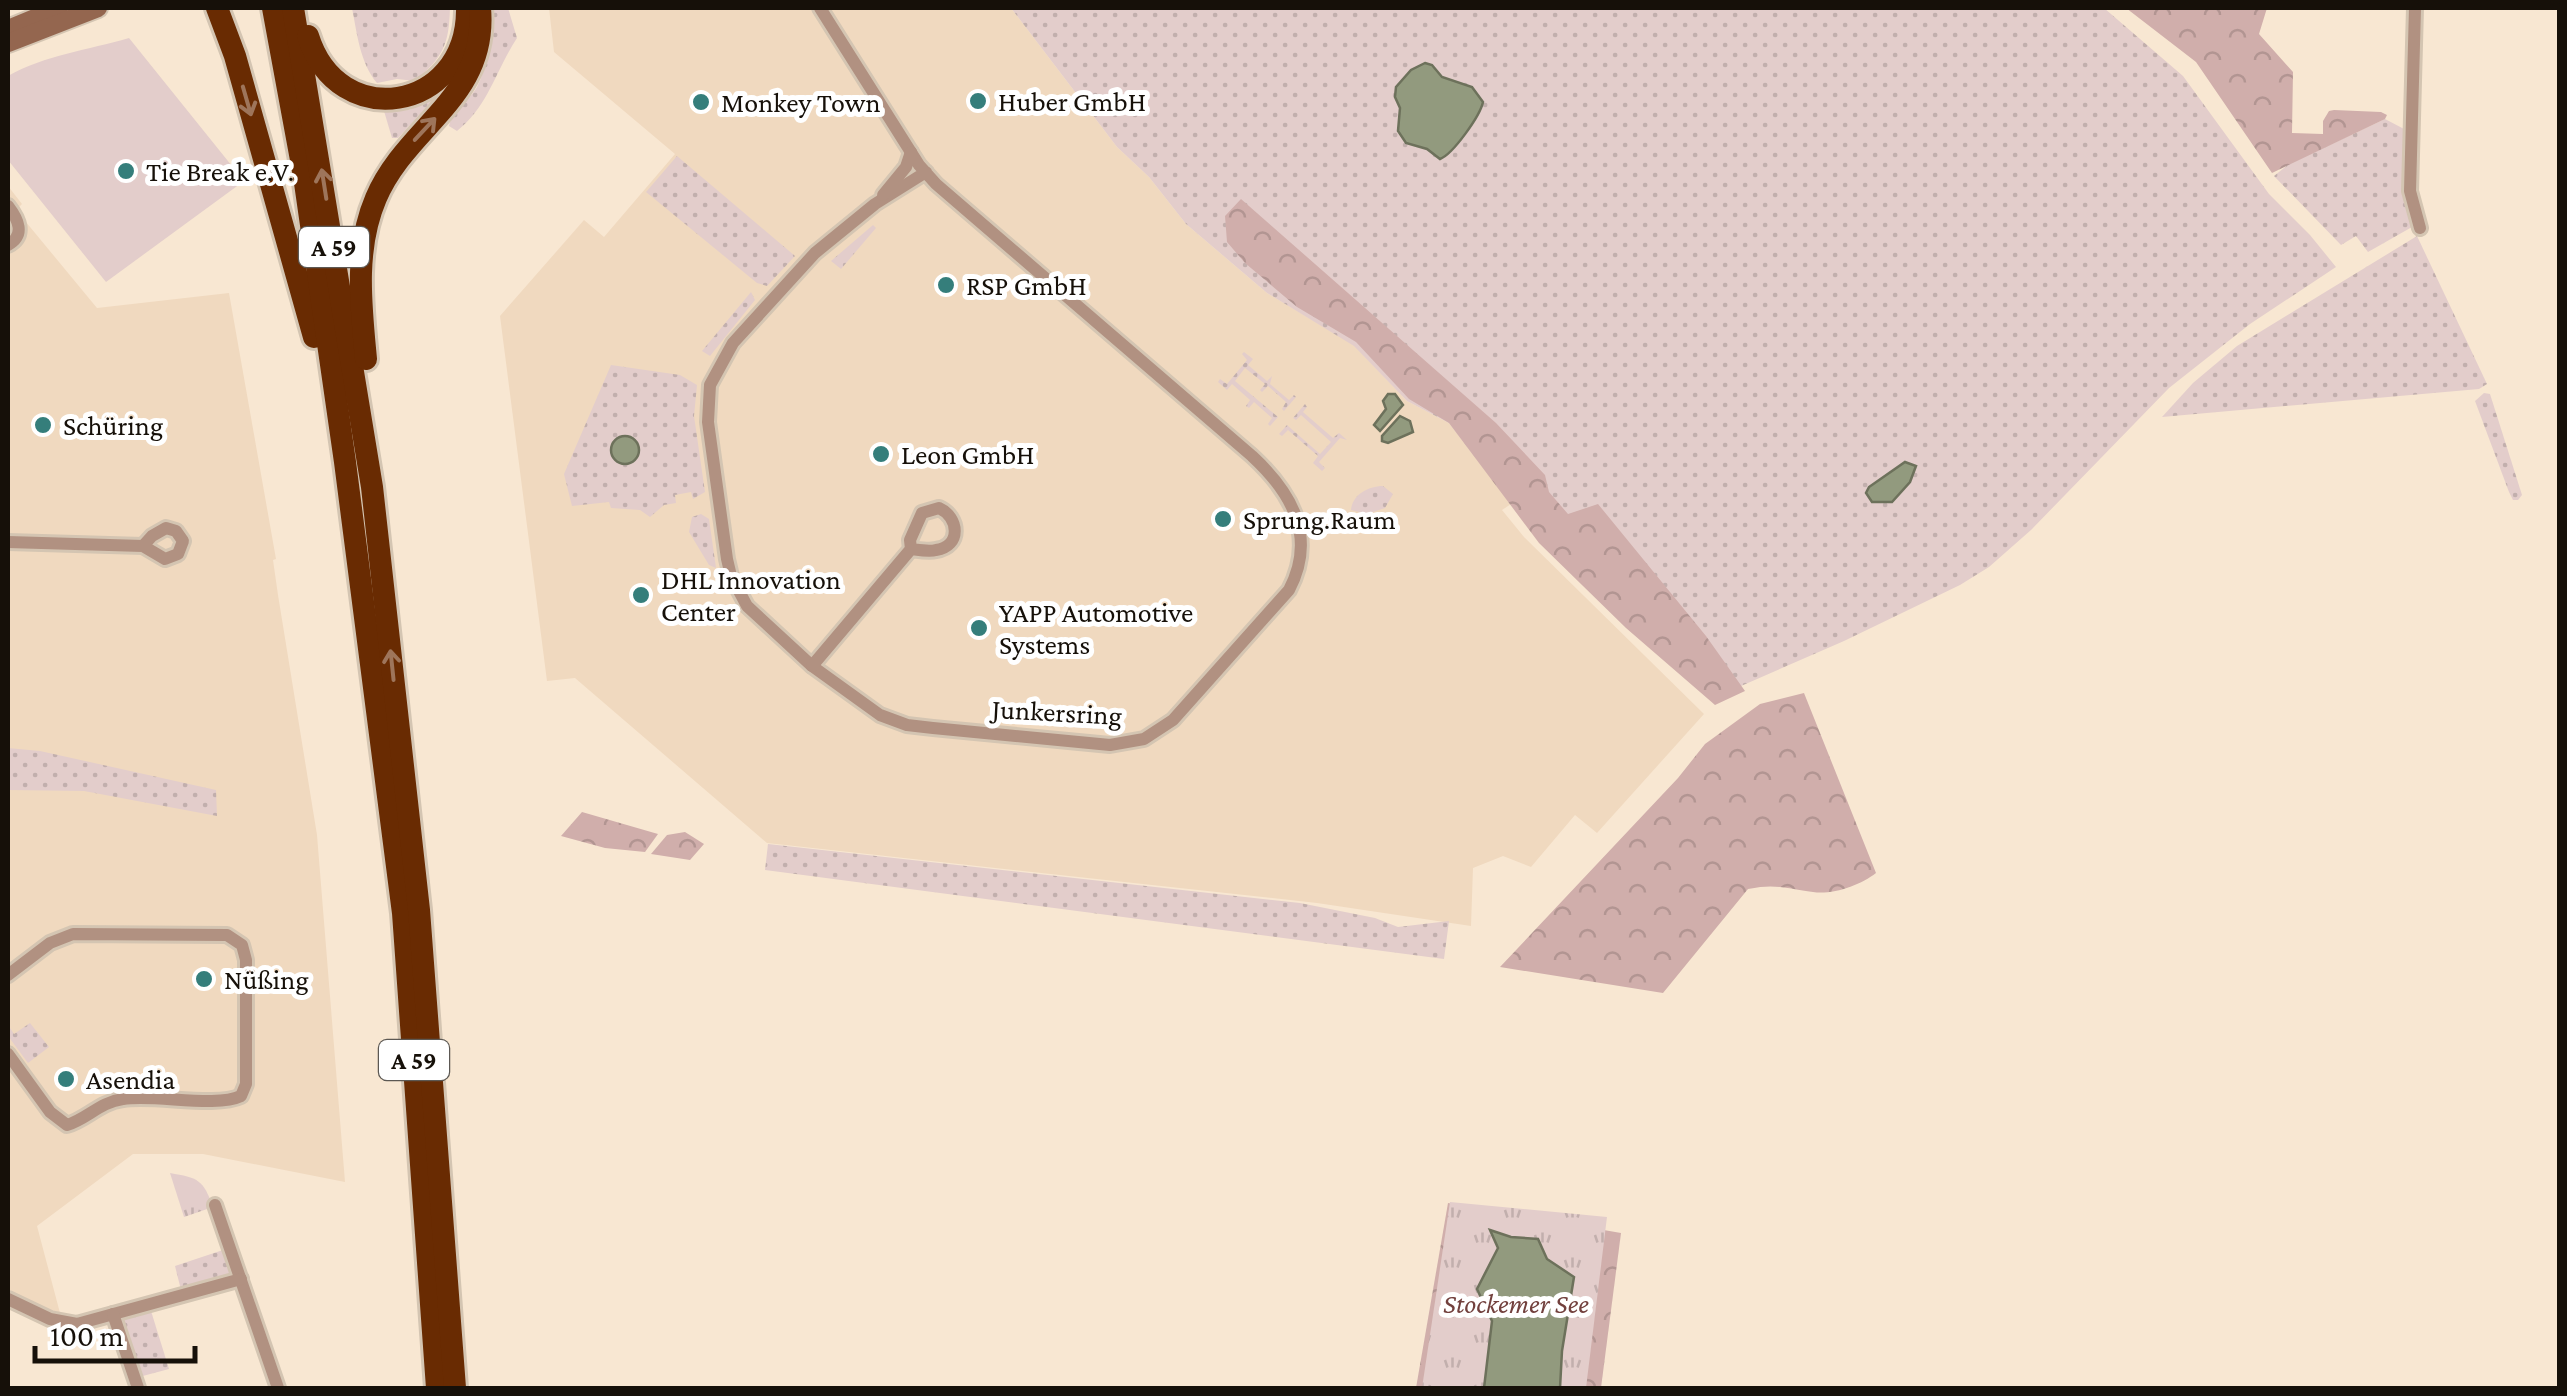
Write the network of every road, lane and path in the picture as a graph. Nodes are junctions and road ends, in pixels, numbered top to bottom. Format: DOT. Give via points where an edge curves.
graph roads {
  1 [pos="59,8"];
  2 [pos="98,8"];
  3 [pos="220,8"];
  4 [pos="273,8"];
  5 [pos="296,8"];
  6 [pos="467,8"];
  7 [pos="480,8"];
  8 [pos="820,8"];
  9 [pos="2416,8"];
  10 [pos="8,29"];
  11 [pos="8,43"];
  12 [pos="910,152"];
  13 [pos="926,172"];
  14 [pos="875,204"];
  15 [pos="8,206"];
  16 [pos="2420,228"];
  17 [pos="8,244"];
  18 [pos="345,462"];
  19 [pos="372,487"];
  20 [pos="8,542"];
  21 [pos="143,546"];
  22 [pos="911,549"];
  23 [pos="812,666"];
  24 [pos="8,975"];
  25 [pos="8,1054"];
  26 [pos="214,1205"];
  27 [pos="242,1279"];
  28 [pos="8,1299"];
  29 [pos="113,1314"];
  30 [pos="138,1388"];
  31 [pos="278,1388"];
  32 [pos="437,1388"];
  33 [pos="456,1388"];
  1 -- 10 [label="main road"];
  2 -- 11 [label="main road"];
  3 -- 18 [label="highway, one-way"];
  4 -- 18 [label="highway, A 59"];
  5 -- 6 [label="highway" via="314,56 333,78 382,100 419,92 442,76 460,52"];
  19 -- 5 [label="highway, A 59, one-way"];
  19 -- 7 [label="highway, one-way" via="362,247 391,170 469,76"];
  8 -- 12 [label="street, Junkersring"];
  9 -- 16 [label="street" via="2410,191"];
  12 -- 13 [label="street, Junkersring"];
  12 -- 14 [label="street, Junkersring"];
  13 -- 14 [label="street, Junkersring"];
  13 -- 23 [label="street, Junkersring" via="1268,471 1300,520 1298,569 1270,616 1184,709 1144,739 1110,745 907,725 880,715"];
  14 -- 23 [label="street, Junkersring" via="815,253 750,323 722,358 708,398 730,576 756,616"];
  15 -- 17 [label="street" via="19,229"];
  18 -- 32 [label="highway, A 59" via="403,914"];
  33 -- 19 [label="highway, A 59, one-way" via="419,910"];
  20 -- 21 [label="street"];
  22 -- 23 [label="street"];
  24 -- 25 [label="street" via="50,943 74,934 227,935 242,946 246,960 246,1084 238,1099 110,1102 67,1126"];
  26 -- 27 [label="street"];
  27 -- 29 [label="street"];
  27 -- 31 [label="street"];
  28 -- 29 [label="street" via="64,1324"];
  29 -- 30 [label="street"];
}
